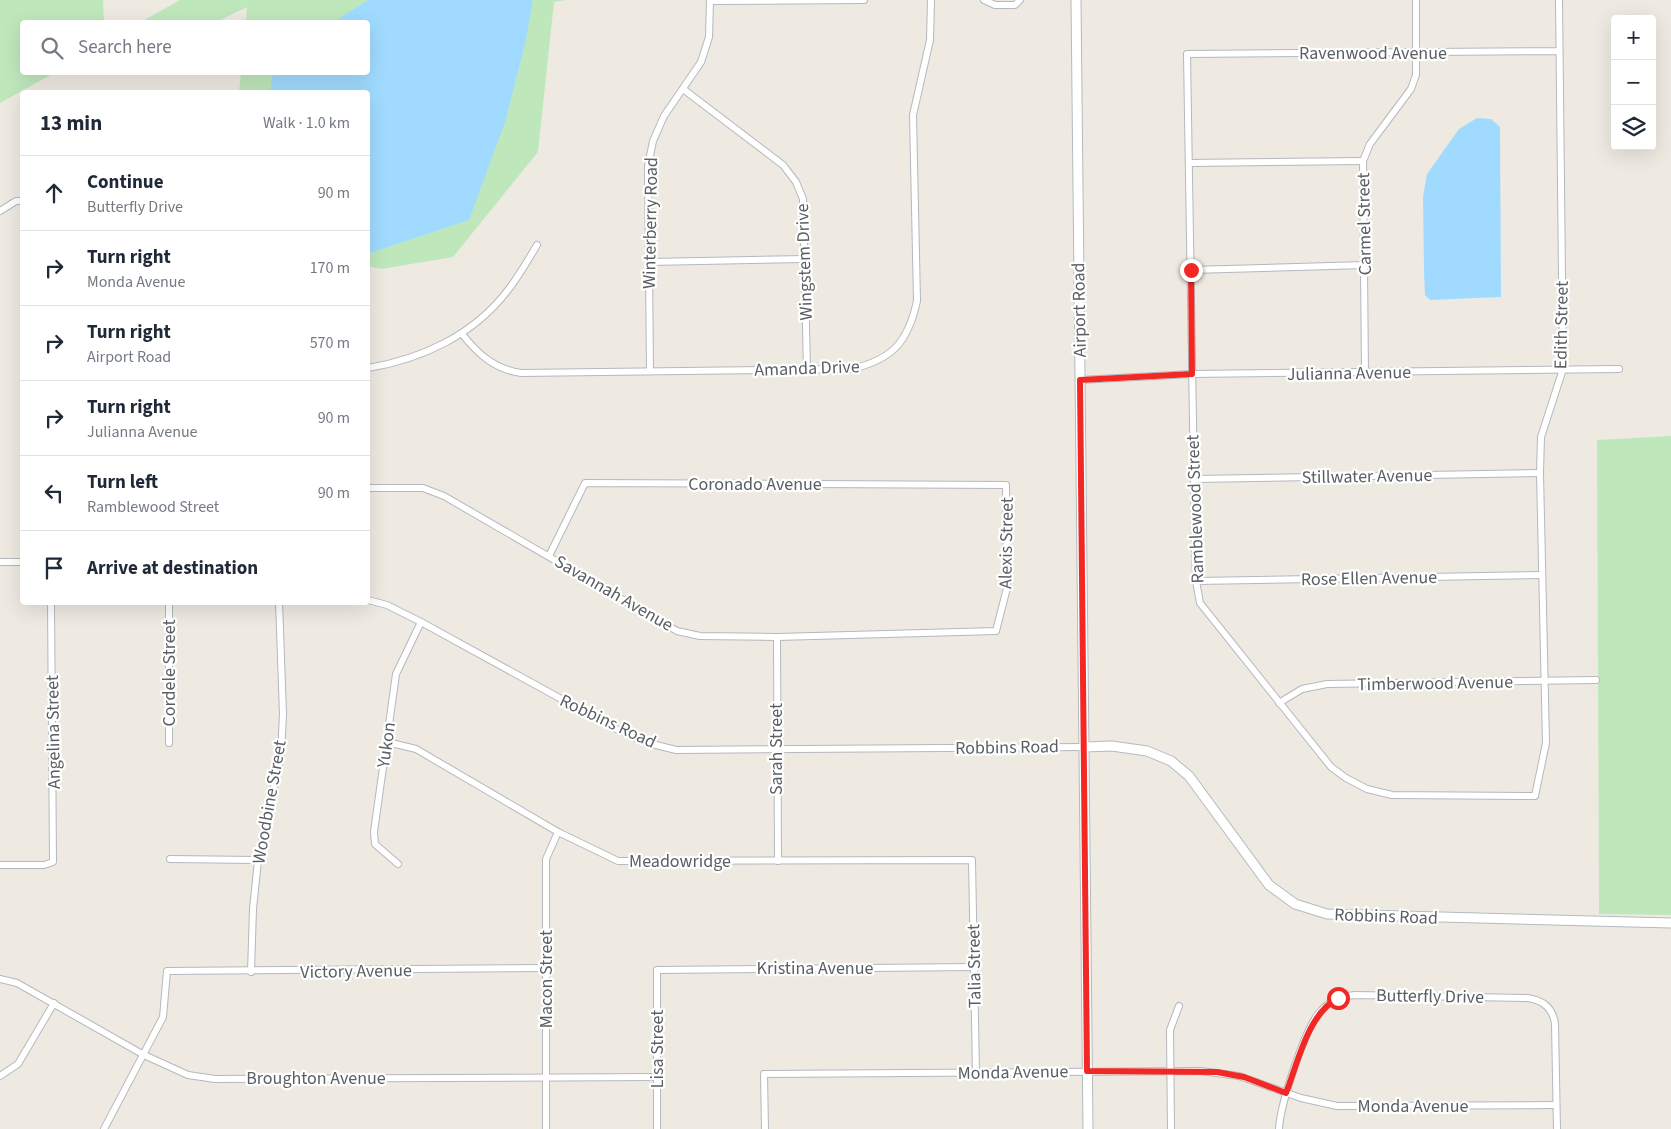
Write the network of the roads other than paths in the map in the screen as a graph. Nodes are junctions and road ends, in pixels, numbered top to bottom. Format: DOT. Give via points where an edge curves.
graph roads {
  1 [pos="710,0"];
  2 [pos="864,0"];
  3 [pos="931,0"];
  4 [pos="984,0"];
  5 [pos="1020,0"];
  6 [pos="1076,0"];
  7 [pos="1416,0"];
  8 [pos="1559,0"];
  9 [pos="1559,51"];
  10 [pos="1416,52"];
  11 [pos="1187,54"];
  12 [pos="683,89"];
  13 [pos="1363,161"];
  14 [pos="1190,163"];
  15 [pos="20,201"];
  16 [pos="0,210"];
  17 [pos="536,245"];
  18 [pos="805,260"];
  19 [pos="649,262"];
  20 [pos="1365,265"];
  21 [pos="1191,270"];
  22 [pos="462,334"];
  23 [pos="370,368"];
  24 [pos="1619,368"];
  25 [pos="1563,369"];
  26 [pos="807,370"];
  27 [pos="650,371"];
  28 [pos="1365,373"];
  29 [pos="1192,374"];
  30 [pos="1080,380"];
  31 [pos="1540,473"];
  32 [pos="1194,478"];
  33 [pos="1006,485"];
  34 [pos="370,488"];
  35 [pos="549,556"];
  36 [pos="0,562"];
  37 [pos="20,562"];
  38 [pos="1542,575"];
  39 [pos="1196,581"];
  40 [pos="370,601"];
  41 [pos="51,605"];
  42 [pos="169,605"];
  43 [pos="279,605"];
  44 [pos="421,622"];
  45 [pos="996,630"];
  46 [pos="776,637"];
  47 [pos="1596,680"];
  48 [pos="1545,681"];
  49 [pos="1279,704"];
  50 [pos="387,742"];
  51 [pos="169,743"];
  52 [pos="1084,746"];
  53 [pos="776,750"];
  54 [pos="1535,796"];
  55 [pos="558,832"];
  56 [pos="170,858"];
  57 [pos="258,860"];
  58 [pos="972,860"];
  59 [pos="778,861"];
  60 [pos="398,864"];
  61 [pos="0,865"];
  62 [pos="1671,924"];
  63 [pos="974,967"];
  64 [pos="545,968"];
  65 [pos="657,970"];
  66 [pos="251,972"];
  67 [pos="0,979"];
  68 [pos="54,1003"];
  69 [pos="1178,1006"];
  70 [pos="144,1055"];
  71 [pos="1087,1071"];
  72 [pos="1170,1071"];
  73 [pos="976,1073"];
  74 [pos="0,1076"];
  75 [pos="546,1076"];
  76 [pos="656,1077"];
  77 [pos="1286,1093"];
  78 [pos="1556,1105"];
  79 [pos="104,1129"];
  80 [pos="546,1129"];
  81 [pos="657,1129"];
  82 [pos="765,1129"];
  83 [pos="1088,1129"];
  84 [pos="1171,1129"];
  85 [pos="1279,1129"];
  86 [pos="1556,1129"];
  1 -- 2 [label="street"];
  1 -- 12 [label="street, Winterberry Road" via="709,37 701,62"];
  3 -- 26 [label="street, Amanda Drive" via="930,40 912,115 917,301 912,323 889,354 873,364 852,369"];
  4 -- 5 [label="street" via="994,5 1014,5"];
  6 -- 30 [label="main road, Airport Road"];
  7 -- 10 [label="street, Carmel Street"];
  8 -- 9 [label="street, Edith Street"];
  9 -- 10 [label="street, Ravenwood Avenue"];
  9 -- 25 [label="street, Edith Street"];
  10 -- 11 [label="street, Ravenwood Avenue"];
  10 -- 13 [label="street, Carmel Street" via="1416,76 1411,89 1370,144"];
  11 -- 14 [label="street, Ramblewood Street"];
  12 -- 18 [label="street, Wingstem Drive" via="783,165 796,182 803,199"];
  12 -- 19 [label="street, Winterberry Road" via="664,116 653,140 648,166"];
  13 -- 14 [label="street"];
  13 -- 20 [label="street, Carmel Street"];
  14 -- 21 [label="street, Ramblewood Street"];
  15 -- 16 [label="street"];
  17 -- 22 [label="street" via="508,291"];
  18 -- 19 [label="street"];
  18 -- 26 [label="street, Wingstem Drive"];
  19 -- 27 [label="street, Winterberry Road"];
  20 -- 21 [label="street"];
  20 -- 28 [label="street, Carmel Street"];
  21 -- 29 [label="street, Ramblewood Street"];
  22 -- 23 [label="street" via="409,360"];
  22 -- 27 [label="street, Amanda Drive" via="478,353 507,371"];
  24 -- 25 [label="street, Julianna Avenue"];
  25 -- 28 [label="street, Julianna Avenue"];
  25 -- 31 [label="street, Edith Street" via="1542,437"];
  26 -- 27 [label="street, Amanda Drive"];
  28 -- 29 [label="street, Julianna Avenue"];
  29 -- 30 [label="street, Julianna Avenue"];
  29 -- 32 [label="street, Ramblewood Street"];
  30 -- 52 [label="main road, Airport Road"];
  31 -- 32 [label="street, Stillwater Avenue"];
  31 -- 38 [label="street, Edith Street"];
  32 -- 39 [label="street, Ramblewood Street"];
  33 -- 35 [label="street, Coronado Avenue" via="585,483"];
  33 -- 45 [label="street, Alexis Street" via="1007,588"];
  34 -- 35 [label="street, Savannah Avenue" via="423,488 444,496"];
  35 -- 46 [label="street, Savannah Avenue" via="677,631 700,636"];
  36 -- 37 [label="street"];
  38 -- 39 [label="street, Rose Ellen Avenue"];
  38 -- 48 [label="street, Edith Street"];
  39 -- 49 [label="street, Ramblewood Street" via="1200,603"];
  40 -- 44 [label="street, Robbins Road"];
  41 -- 61 [label="street, Angelina Street" via="53,862"];
  42 -- 51 [label="street, Cordele Street"];
  43 -- 57 [label="street, Woodbine Street" via="283,714 281,755"];
  44 -- 50 [label="street, Yukon" via="396,674"];
  44 -- 53 [label="street, Robbins Road" via="644,742 676,750"];
  45 -- 46 [label="street, Savannah Avenue"];
  46 -- 53 [label="street, Sarah Street"];
  47 -- 48 [label="street, Timberwood Avenue"];
  48 -- 49 [label="street, Timberwood Avenue" via="1327,684 1302,689"];
  48 -- 54 [label="street, Edith Street" via="1546,743"];
  49 -- 54 [label="street, Ramblewood Street" via="1331,767 1367,789 1392,795"];
  50 -- 55 [label="street, Meadowridge" via="416,750"];
  50 -- 60 [label="street, Yukon" via="375,844"];
  52 -- 53 [label="street, Robbins Road"];
  52 -- 62 [label="main road, Robbins Road" via="1147,751 1170,762 1190,776 1270,885 1295,904 1327,914"];
  52 -- 71 [label="main road, Airport Road"];
  53 -- 59 [label="street, Sarah Street"];
  55 -- 59 [label="street, Meadowridge" via="618,861"];
  55 -- 64 [label="street, Macon Street" via="546,860"];
  56 -- 57 [label="street"];
  57 -- 66 [label="street, Woodbine Street"];
  58 -- 59 [label="street, Meadowridge"];
  58 -- 63 [label="street, Talia Street"];
  63 -- 65 [label="street, Kristina Avenue"];
  63 -- 73 [label="street, Talia Street"];
  64 -- 66 [label="street, Victory Avenue"];
  64 -- 75 [label="street, Macon Street"];
  65 -- 76 [label="street, Lisa Street"];
  66 -- 70 [label="street, Victory Avenue" via="167,971 163,1017"];
  67 -- 68 [label="street, Broughton Avenue" via="17,983"];
  68 -- 70 [label="street, Broughton Avenue"];
  68 -- 74 [label="street" via="18,1064"];
  69 -- 72 [label="street" via="1171,1024"];
  70 -- 75 [label="street, Broughton Avenue" via="188,1075 215,1079"];
  70 -- 79 [label="street"];
  71 -- 72 [label="street, Monda Avenue"];
  71 -- 73 [label="street, Monda Avenue"];
  71 -- 83 [label="main road, Airport Road"];
  72 -- 77 [label="street, Monda Avenue" via="1228,1074"];
  72 -- 84 [label="street"];
  73 -- 82 [label="street, Monda Avenue" via="764,1074"];
  75 -- 76 [label="street, Broughton Avenue"];
  75 -- 80 [label="street, Macon Street"];
  76 -- 81 [label="street, Lisa Street"];
  77 -- 78 [label="street, Monda Avenue" via="1314,1102 1343,1106"];
  77 -- 78 [label="street, Butterfly Drive" via="1316,1017 1328,1004 1343,996 1528,998 1539,1000 1554,1015"];
  77 -- 85 [label="street, Butterfly Drive"];
  78 -- 86 [label="street"];
}
